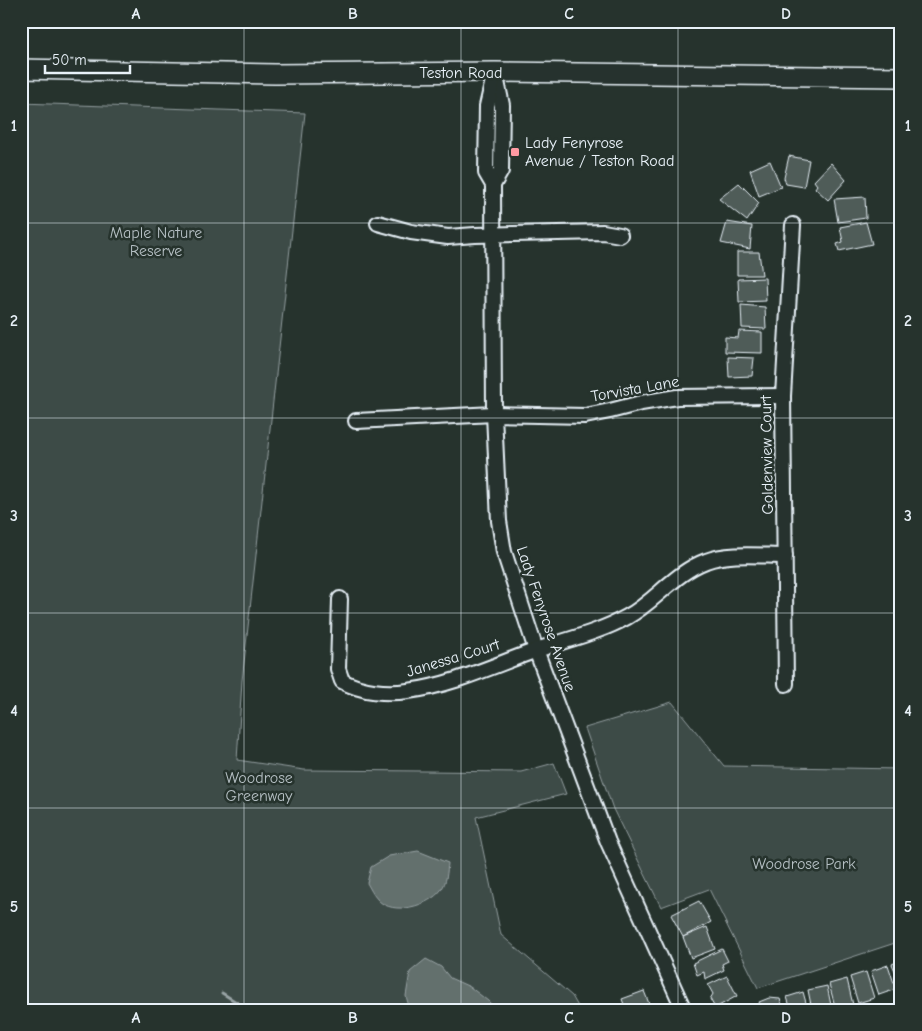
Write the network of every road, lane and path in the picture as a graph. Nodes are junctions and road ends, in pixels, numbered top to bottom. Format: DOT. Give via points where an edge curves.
graph roads {
  1 [pos="21,69"];
  2 [pos="495,72"];
  3 [pos="901,77"];
  4 [pos="378,223"];
  5 [pos="792,225"];
  6 [pos="494,234"];
  7 [pos="620,235"];
  8 [pos="783,396"];
  9 [pos="494,414"];
  10 [pos="356,421"];
  11 [pos="785,556"];
  12 [pos="340,599"];
  13 [pos="536,650"];
  14 [pos="786,684"];
  15 [pos="684,1010"];
  1 -- 2 [label="main road, Teston Road" via="275,74"];
  2 -- 3 [label="main road, Teston Road"];
  2 -- 6 [label="street, Lady Fenyrose Avenue" via="502,105 501,171 493,185"];
  4 -- 6 [label="street" via="431,236"];
  5 -- 8 [label="street, Goldenview Court"];
  6 -- 7 [label="street" via="603,232"];
  6 -- 9 [label="street, Lady Fenyrose Avenue"];
  8 -- 9 [label="street, Torvista Lane" via="677,397 585,416"];
  8 -- 11 [label="street, Goldenview Court"];
  9 -- 10 [label="street, Torvista Lane"];
  9 -- 13 [label="street, Lady Fenyrose Avenue" via="499,521 504,552"];
  11 -- 13 [label="street, Janessa Court" via="737,556 709,560 671,581 627,617"];
  11 -- 14 [label="street, Goldenview Court"];
  12 -- 13 [label="street, Janessa Court" via="338,669 342,681 355,688 408,691 473,673"];
  13 -- 15 [label="street, Lady Fenyrose Avenue" via="608,842"];
}
